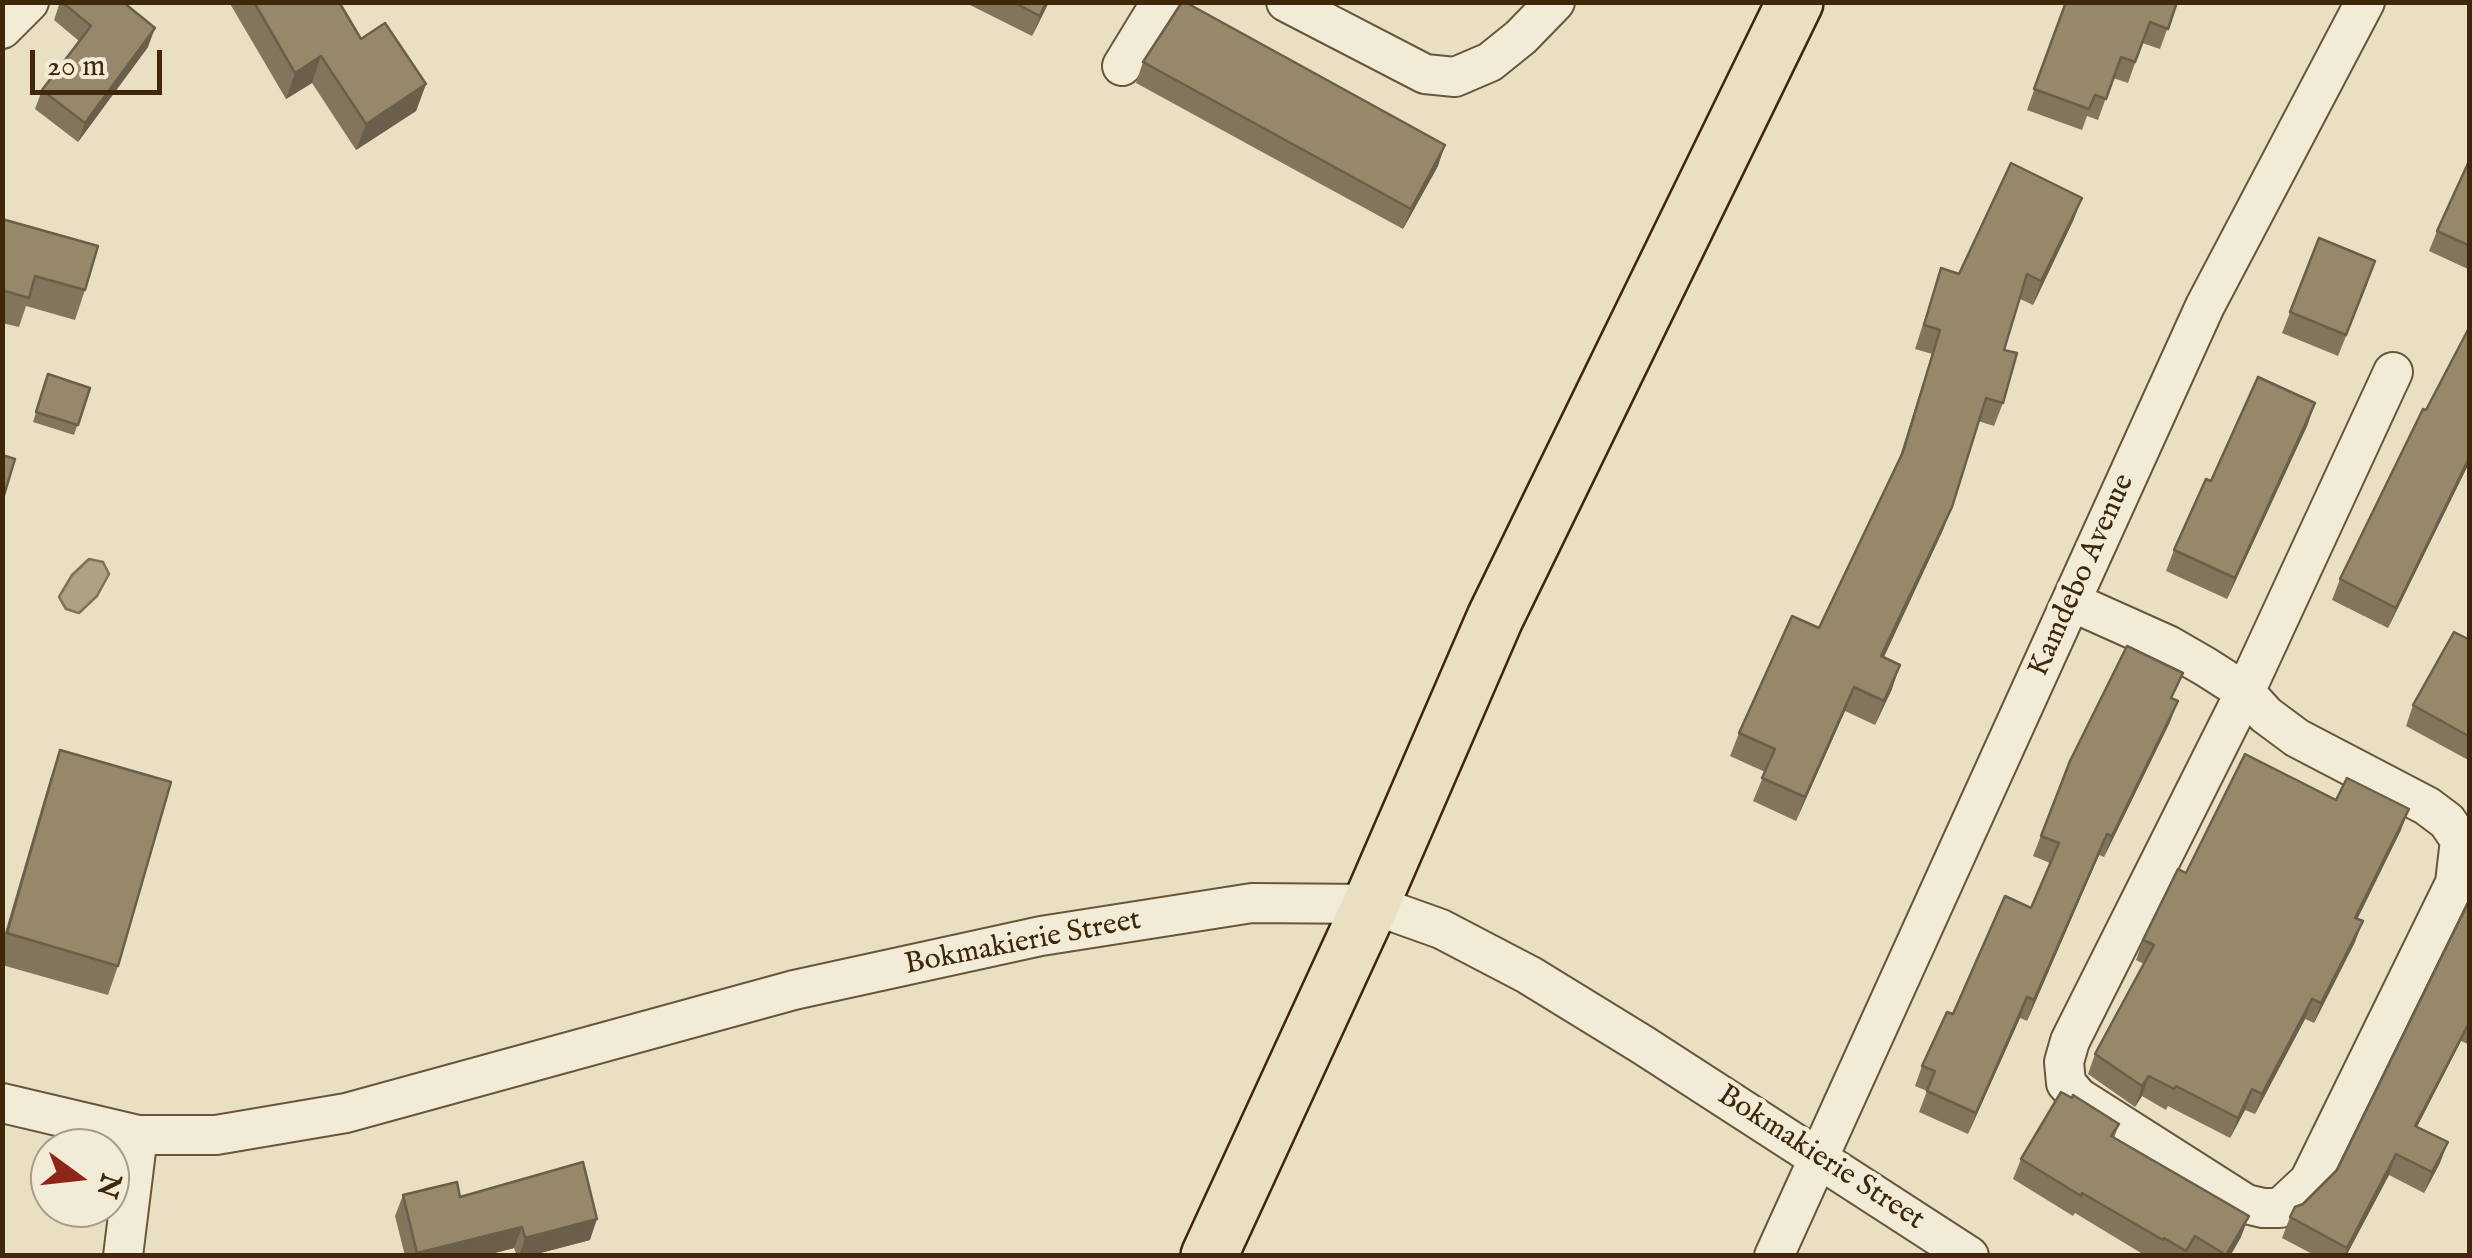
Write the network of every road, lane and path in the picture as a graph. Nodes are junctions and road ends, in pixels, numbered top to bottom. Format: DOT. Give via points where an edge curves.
graph roads {
  1 [pos="29,2"];
  2 [pos="1161,2"];
  3 [pos="1286,2"];
  4 [pos="1555,2"];
  5 [pos="1795,2"];
  6 [pos="2366,2"];
  7 [pos="2,29"];
  8 [pos="1122,66"];
  9 [pos="2393,372"];
  10 [pos="2072,602"];
  11 [pos="2245,692"];
  12 [pos="1371,904"];
  13 [pos="2,1104"];
  14 [pos="138,1135"];
  15 [pos="1819,1158"];
  16 [pos="123,1256"];
  17 [pos="1208,1256"];
  18 [pos="1774,1256"];
  19 [pos="1969,1256"];
  1 -- 7 [label="street"];
  2 -- 8 [label="street"];
  3 -- 4 [label="street" via="1425,74 1455,77 1490,62"];
  5 -- 12 [label="highway" via="1495,618"];
  6 -- 10 [label="street, Kamdebo Avenue" via="2205,306"];
  9 -- 11 [label="street"];
  10 -- 11 [label="street" via="2168,644"];
  10 -- 15 [label="street, Kamdebo Avenue"];
  11 -- 11 [label="street" via="2297,738 2427,806 2460,840 2455,883 2438,918 2309,1181 2280,1208 2246,1204 2078,1096 2066,1083 2064,1062"];
  12 -- 14 [label="street, Bokmakierie Street" via="1252,903 1041,936 794,990 346,1113 216,1135"];
  12 -- 15 [label="street, Bokmakierie Street" via="1441,928 1529,975"];
  12 -- 17 [label="highway"];
  13 -- 14 [label="street, Bokmakierie Street"];
  14 -- 16 [label="street"];
  15 -- 18 [label="street, Kamdebo Avenue"];
  15 -- 19 [label="street, Bokmakierie Street"];
}
